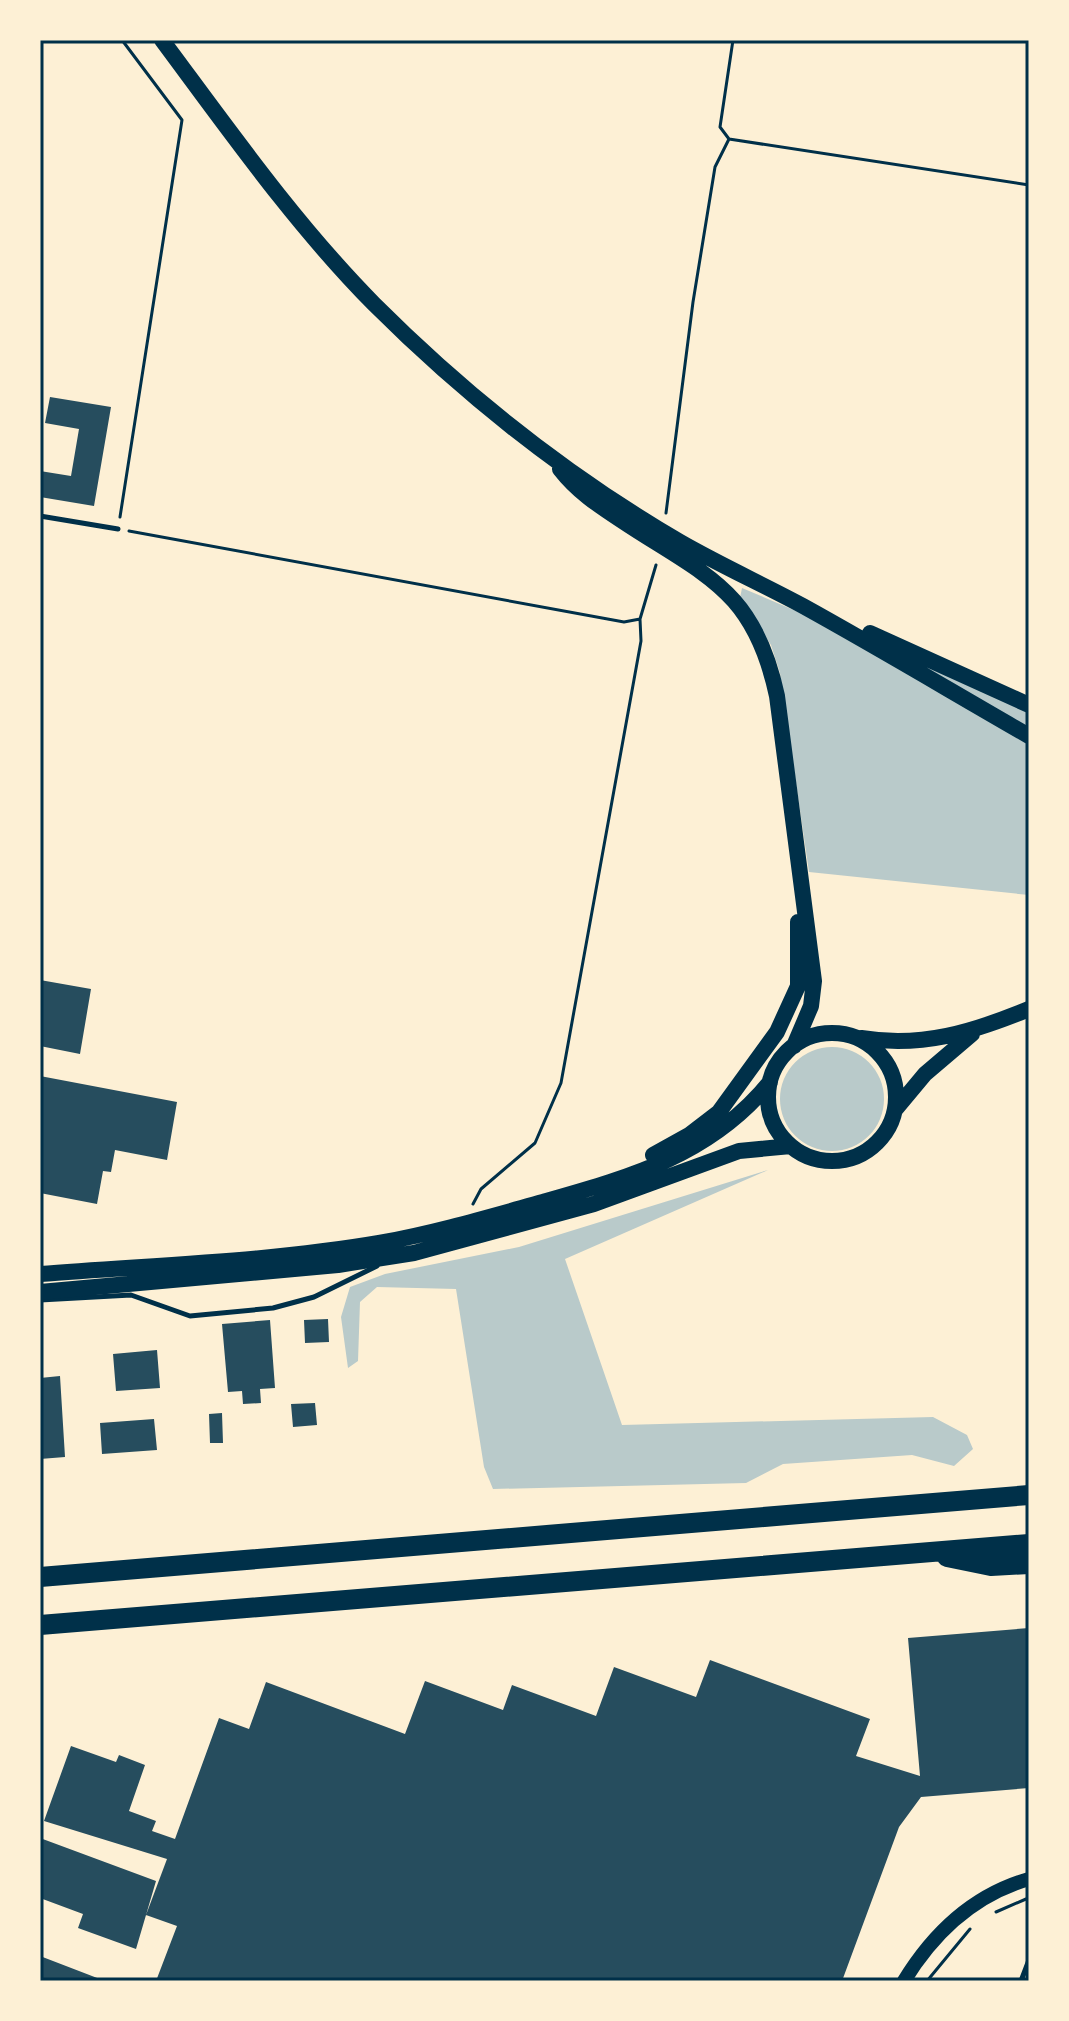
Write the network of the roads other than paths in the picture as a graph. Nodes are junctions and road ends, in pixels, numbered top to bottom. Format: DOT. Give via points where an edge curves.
graph roads {
  1 [pos="162,40"];
  2 [pos="547,452"];
  3 [pos="40,516"];
  4 [pos="118,529"];
  5 [pos="737,572"];
  6 [pos="1029,705"];
  7 [pos="1029,736"];
  8 [pos="800,873"];
  9 [pos="1029,1009"];
  10 [pos="976,1030"];
  11 [pos="851,1036"];
  12 [pos="794,1046"];
  13 [pos="770,1082"];
  14 [pos="894,1112"];
  15 [pos="791,1146"];
  16 [pos="555,1198"];
  17 [pos="394,1257"];
  18 [pos="40,1274"];
  19 [pos="40,1292"];
  20 [pos="40,1300"];
  21 [pos="1029,1495"];
  22 [pos="1029,1544"];
  23 [pos="923,1552"];
  24 [pos="1029,1564"];
  25 [pos="40,1577"];
  26 [pos="40,1625"];
  27 [pos="1029,1879"];
  28 [pos="1029,1960"];
  29 [pos="904,1981"];
  30 [pos="1021,1981"];
  1 -- 2 [label="main road" via="284,202 373,303"];
  2 -- 5 [label="main road" via="680,542"];
  2 -- 8 [label="main road" via="589,499 715,580 753,624 777,696"];
  3 -- 4 [label="lane"];
  5 -- 6 [label="main road"];
  5 -- 7 [label="main road"];
  8 -- 12 [label="main road" via="814,989"];
  8 -- 16 [label="main road" via="795,998 731,1098 667,1148"];
  9 -- 10 [label="main road"];
  10 -- 11 [label="main road" via="908,1043"];
  10 -- 14 [label="main road" via="925,1074"];
  11 -- 12 [label="main road" via="820,1034"];
  11 -- 14 [label="main road" via="885,1061 894,1083"];
  12 -- 13 [label="main road" via="779,1061"];
  13 -- 15 [label="main road" via="772,1118"];
  13 -- 16 [label="main road" via="744,1113 700,1145"];
  14 -- 15 [label="main road" via="881,1138 854,1157 819,1159"];
  15 -- 17 [label="main road" via="739,1151 585,1207"];
  16 -- 18 [label="main road" via="462,1225 330,1250"];
  17 -- 19 [label="main road"];
  17 -- 20 [label="lane" via="314,1297 273,1308 190,1316 131,1295"];
  21 -- 25 [label="highway"];
  22 -- 23 [label="highway"];
  23 -- 24 [label="highway" via="991,1566"];
  23 -- 26 [label="highway"];
  27 -- 29 [label="street" via="982,1897 958,1915 933,1939"];
  28 -- 30 [label="lane"];
}
